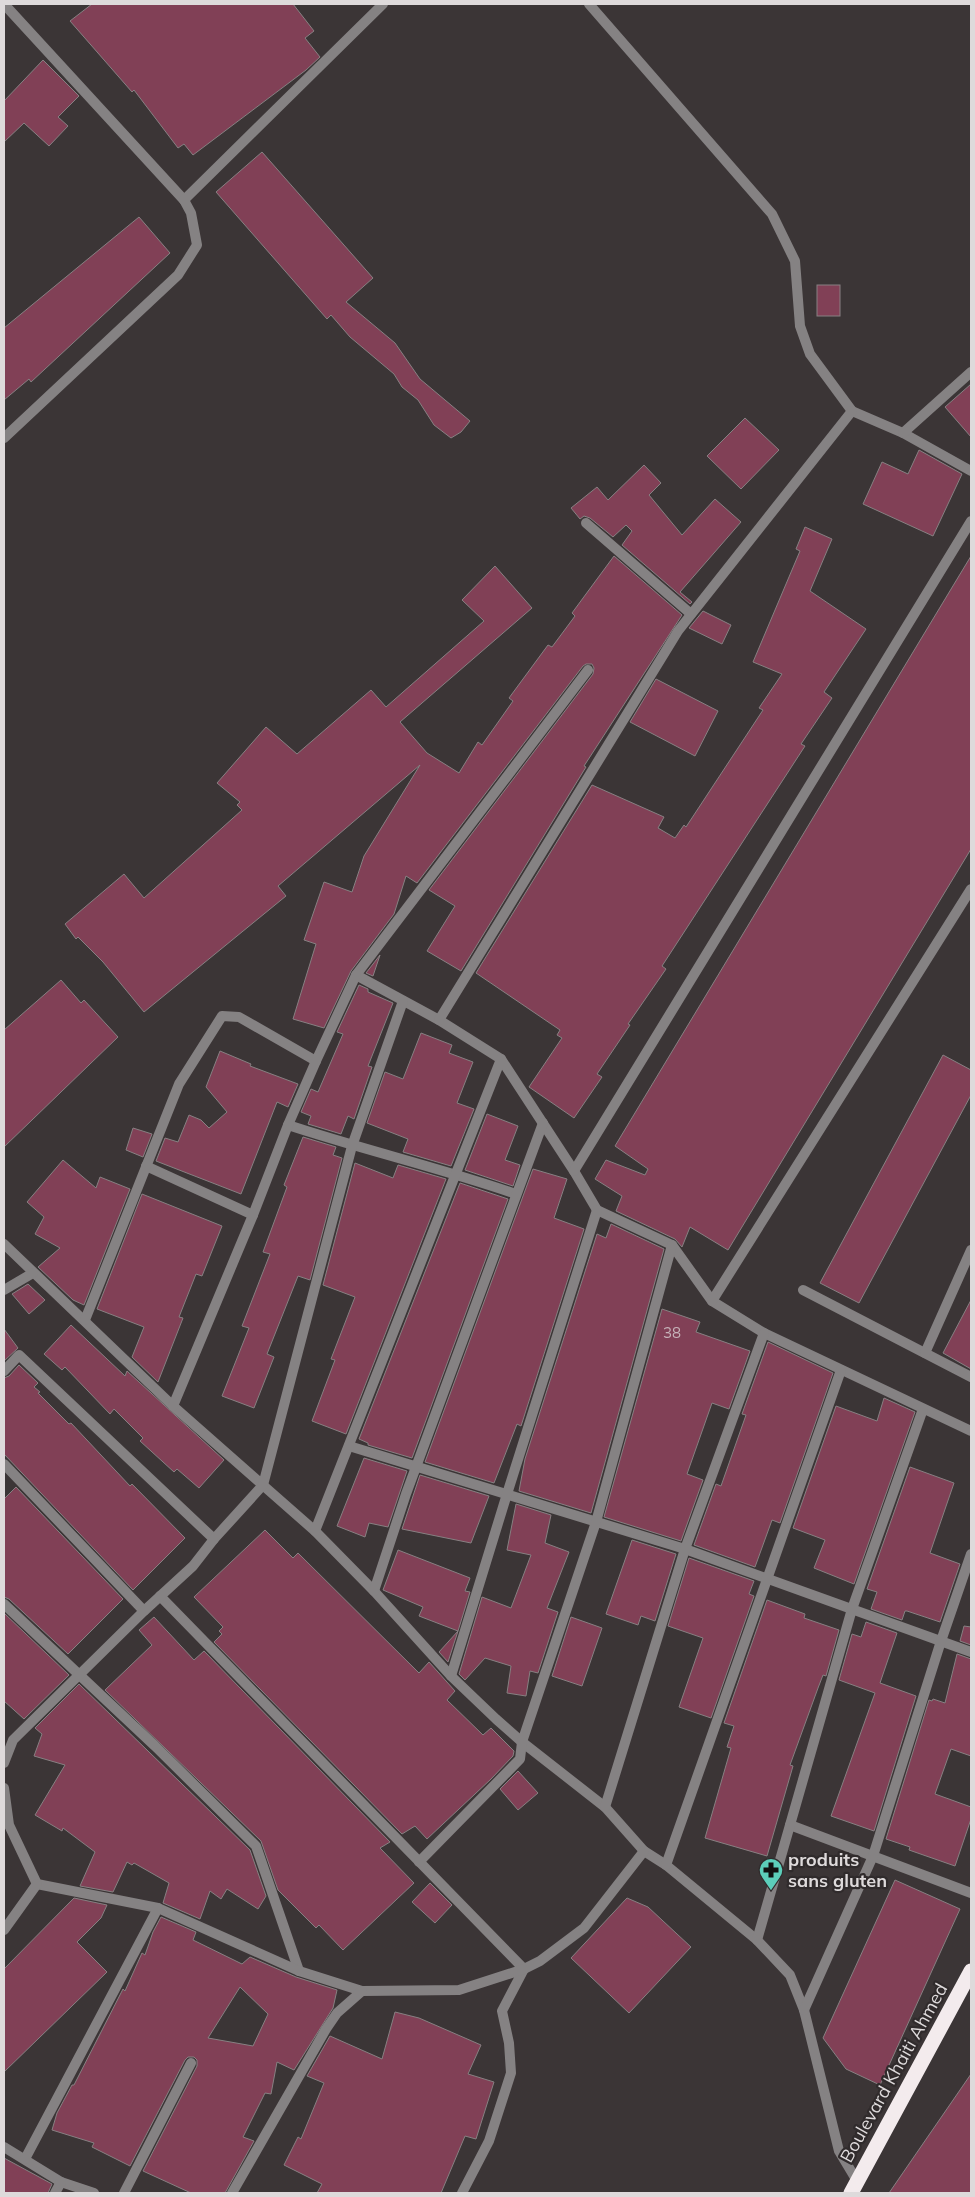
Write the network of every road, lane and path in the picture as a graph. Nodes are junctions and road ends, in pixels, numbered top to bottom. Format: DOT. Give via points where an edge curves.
graph roads {
  1 [pos="4,4"];
  2 [pos="383,4"];
  3 [pos="590,4"];
  4 [pos="184,200"];
  5 [pos="971,372"];
  6 [pos="852,411"];
  7 [pos="903,433"];
  8 [pos="4,438"];
  9 [pos="971,471"];
  10 [pos="971,521"];
  11 [pos="586,523"];
  12 [pos="691,614"];
  13 [pos="588,670"];
  14 [pos="971,889"];
  15 [pos="356,975"];
  16 [pos="403,1001"];
  17 [pos="438,1020"];
  18 [pos="502,1058"];
  19 [pos="316,1061"];
  20 [pos="543,1123"];
  21 [pos="288,1125"];
  22 [pos="352,1146"];
  23 [pos="146,1166"];
  24 [pos="574,1171"];
  25 [pos="456,1174"];
  26 [pos="516,1194"];
  27 [pos="597,1210"];
  28 [pos="254,1215"];
  29 [pos="4,1244"];
  30 [pos="672,1245"];
  31 [pos="971,1250"];
  32 [pos="33,1273"];
  33 [pos="4,1290"];
  34 [pos="803,1290"];
  35 [pos="712,1301"];
  36 [pos="84,1320"];
  37 [pos="764,1333"];
  38 [pos="925,1353"];
  39 [pos="841,1370"];
  40 [pos="4,1371"];
  41 [pos="971,1377"];
  42 [pos="173,1406"];
  43 [pos="923,1409"];
  44 [pos="971,1431"];
  45 [pos="349,1446"];
  46 [pos="4,1464"];
  47 [pos="416,1467"];
  48 [pos="264,1485"];
  49 [pos="506,1494"];
  50 [pos="596,1522"];
  51 [pos="315,1531"];
  52 [pos="214,1539"];
  53 [pos="685,1548"];
  54 [pos="971,1554"];
  55 [pos="768,1578"];
  56 [pos="374,1591"];
  57 [pos="160,1596"];
  58 [pos="4,1604"];
  59 [pos="852,1609"];
  60 [pos="144,1611"];
  61 [pos="941,1641"];
  62 [pos="971,1652"];
  63 [pos="79,1676"];
  64 [pos="451,1676"];
  65 [pos="522,1742"];
  66 [pos="4,1764"];
  67 [pos="4,1788"];
  68 [pos="605,1807"];
  69 [pos="790,1825"];
  70 [pos="6,1826"];
  71 [pos="644,1851"];
  72 [pos="873,1856"];
  73 [pos="419,1862"];
  74 [pos="666,1865"];
  75 [pos="37,1884"];
  76 [pos="971,1893"];
  77 [pos="158,1908"];
  78 [pos="5,1925"];
  79 [pos="757,1940"];
  80 [pos="524,1969"];
  81 [pos="971,1971"];
  82 [pos="299,1972"];
  83 [pos="362,1991"];
  84 [pos="804,2010"];
  85 [pos="191,2063"];
  86 [pos="4,2147"];
  87 [pos="25,2158"];
  88 [pos="61,2182"];
  89 [pos="854,2187"];
  90 [pos="55,2193"];
  91 [pos="94,2193"];
  92 [pos="124,2193"];
  93 [pos="232,2193"];
  94 [pos="462,2193"];
  1 -- 4 [label="street"];
  2 -- 4 [label="street"];
  3 -- 6 [label="street" via="772,214 795,261 800,326 810,354"];
  4 -- 8 [label="street" via="197,246 178,275"];
  5 -- 7 [label="street"];
  6 -- 7 [label="street"];
  6 -- 12 [label="street"];
  7 -- 9 [label="street"];
  10 -- 24 [label="street"];
  11 -- 12 [label="street"];
  12 -- 17 [label="street"];
  13 -- 15 [label="street"];
  14 -- 35 [label="street"];
  15 -- 16 [label="street"];
  15 -- 19 [label="street"];
  16 -- 17 [label="street"];
  16 -- 22 [label="street"];
  17 -- 18 [label="street"];
  18 -- 20 [label="street"];
  18 -- 25 [label="street"];
  19 -- 21 [label="street"];
  19 -- 23 [label="street" via="239,1018 222,1016 179,1084"];
  20 -- 24 [label="street"];
  20 -- 26 [label="street"];
  21 -- 22 [label="street"];
  21 -- 28 [label="street"];
  22 -- 25 [label="street"];
  22 -- 48 [label="street"];
  23 -- 28 [label="street"];
  23 -- 36 [label="street"];
  24 -- 27 [label="street"];
  25 -- 26 [label="street"];
  25 -- 45 [label="street"];
  26 -- 47 [label="street"];
  27 -- 30 [label="street"];
  27 -- 49 [label="street"];
  28 -- 42 [label="street"];
  29 -- 32 [label="street"];
  30 -- 35 [label="street"];
  30 -- 50 [label="street"];
  31 -- 38 [label="street"];
  32 -- 33 [label="street"];
  32 -- 36 [label="street"];
  34 -- 38 [label="street"];
  35 -- 37 [label="street"];
  36 -- 42 [label="street"];
  37 -- 39 [label="street"];
  37 -- 53 [label="street"];
  38 -- 41 [label="street"];
  39 -- 43 [label="street"];
  39 -- 55 [label="street"];
  40 -- 52 [label="street" via="19,1355"];
  42 -- 48 [label="street"];
  43 -- 44 [label="street"];
  43 -- 59 [label="street"];
  45 -- 47 [label="street"];
  45 -- 51 [label="street"];
  46 -- 60 [label="street"];
  47 -- 49 [label="street"];
  47 -- 56 [label="street"];
  48 -- 51 [label="street"];
  48 -- 52 [label="street"];
  49 -- 50 [label="street"];
  49 -- 64 [label="street"];
  50 -- 53 [label="street"];
  50 -- 65 [label="street"];
  51 -- 56 [label="street"];
  52 -- 57 [label="street" via="193,1566"];
  53 -- 55 [label="street"];
  53 -- 68 [label="street"];
  54 -- 61 [label="street"];
  55 -- 59 [label="street"];
  55 -- 74 [label="street"];
  56 -- 64 [label="street"];
  57 -- 60 [label="street"];
  57 -- 73 [label="street"];
  58 -- 63 [label="street"];
  59 -- 61 [label="street"];
  59 -- 69 [label="street"];
  60 -- 63 [label="street"];
  61 -- 62 [label="street"];
  61 -- 72 [label="street"];
  63 -- 66 [label="street" via="13,1740"];
  63 -- 82 [label="street" via="256,1846"];
  64 -- 65 [label="street"];
  65 -- 68 [label="street"];
  65 -- 73 [label="street" via="520,1759"];
  67 -- 70 [label="street"];
  68 -- 71 [label="street"];
  69 -- 72 [label="street"];
  69 -- 79 [label="street"];
  70 -- 75 [label="street"];
  71 -- 74 [label="street"];
  71 -- 80 [label="street" via="584,1928"];
  72 -- 76 [label="street"];
  72 -- 84 [label="street"];
  73 -- 80 [label="street"];
  74 -- 79 [label="street"];
  75 -- 77 [label="street"];
  75 -- 78 [label="street"];
  77 -- 82 [label="street"];
  77 -- 87 [label="street"];
  79 -- 84 [label="street" via="790,1975"];
  80 -- 83 [label="street" via="460,1990"];
  80 -- 94 [label="street" via="502,2011 509,2043 510,2073 489,2141"];
  81 -- 89 [label="highway, Boulevard Khaiti Ahmed"];
  82 -- 83 [label="street"];
  83 -- 93 [label="street" via="337,2013 326,2029"];
  84 -- 89 [label="street" via="839,2151"];
  85 -- 92 [label="street"];
  86 -- 87 [label="street"];
  87 -- 88 [label="street"];
  88 -- 90 [label="street"];
  88 -- 91 [label="street"];
}
